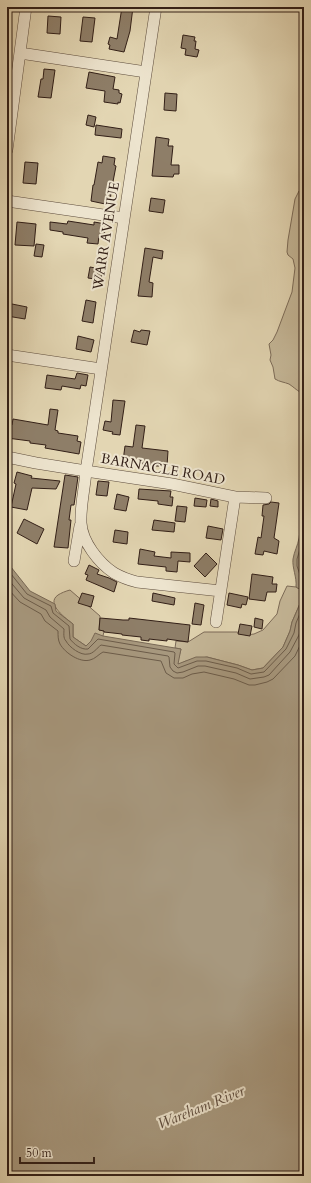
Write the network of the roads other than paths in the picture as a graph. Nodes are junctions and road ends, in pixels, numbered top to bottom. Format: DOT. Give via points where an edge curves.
graph roads {
  1 [pos="26,7"];
  2 [pos="156,7"];
  3 [pos="20,53"];
  4 [pos="146,72"];
  5 [pos="7,150"];
  6 [pos="7,201"];
  7 [pos="124,218"];
  8 [pos="7,355"];
  9 [pos="101,368"];
  10 [pos="7,459"];
  11 [pos="86,470"];
  12 [pos="234,497"];
  13 [pos="266,498"];
  14 [pos="81,522"];
  15 [pos="74,561"];
  16 [pos="221,592"];
  17 [pos="216,622"];
  1 -- 3 [label="street"];
  2 -- 4 [label="street, WARR AVENUE"];
  3 -- 4 [label="street"];
  3 -- 5 [label="street"];
  4 -- 7 [label="street, WARR AVENUE"];
  6 -- 7 [label="street"];
  7 -- 9 [label="street, WARR AVENUE"];
  8 -- 9 [label="street"];
  9 -- 11 [label="street, WARR AVENUE"];
  10 -- 11 [label="street, BARNACLE ROAD"];
  11 -- 12 [label="street, BARNACLE ROAD"];
  11 -- 14 [label="street, WARR AVENUE"];
  12 -- 13 [label="street, BARNACLE ROAD"];
  12 -- 16 [label="street"];
  14 -- 15 [label="street, WARR AVENUE"];
  14 -- 16 [label="street" via="90,546 103,564 119,576 137,582"];
  16 -- 17 [label="street"];
}
